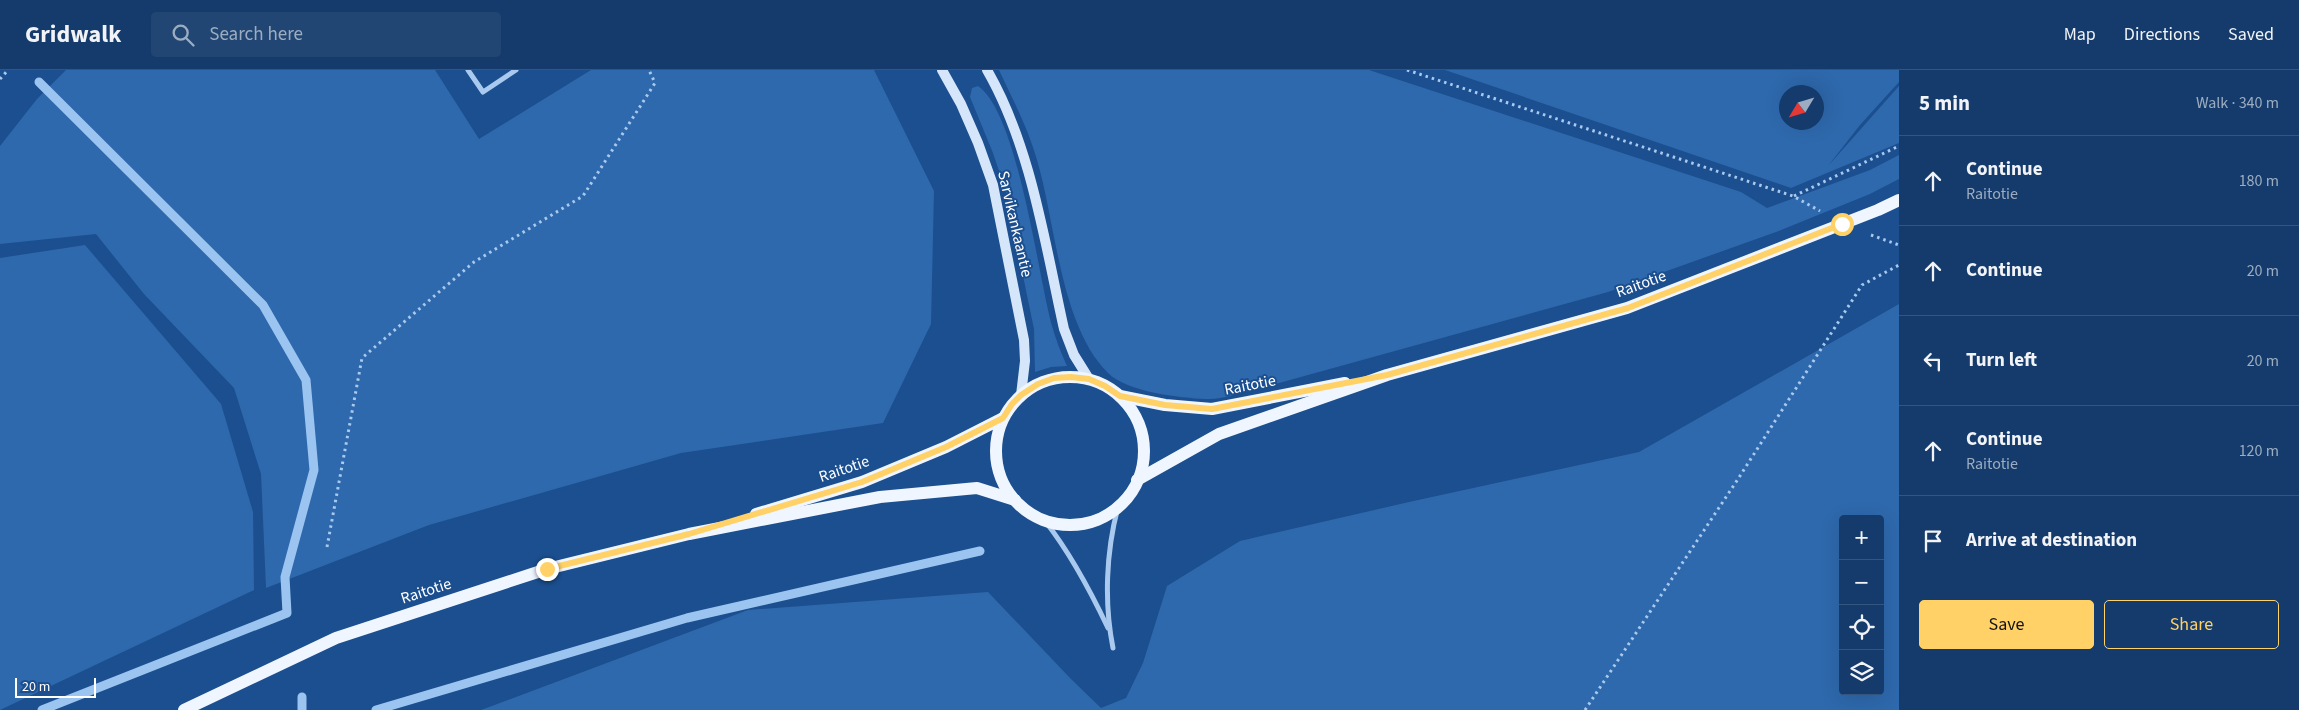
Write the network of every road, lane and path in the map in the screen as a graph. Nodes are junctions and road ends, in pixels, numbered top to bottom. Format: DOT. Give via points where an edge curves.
graph roads {
  1 [pos="8,70"];
  2 [pos="468,70"];
  3 [pos="516,70"];
  4 [pos="649,70"];
  5 [pos="942,70"];
  6 [pos="987,70"];
  7 [pos="1407,70"];
  8 [pos="0,78"];
  9 [pos="1899,146"];
  10 [pos="1899,200"];
  11 [pos="1882,239"];
  12 [pos="1899,244"];
  13 [pos="1899,264"];
  14 [pos="1387,375"];
  15 [pos="1089,379"];
  16 [pos="1021,395"];
  17 [pos="1120,396"];
  18 [pos="1003,418"];
  19 [pos="1137,480"];
  20 [pos="1015,500"];
  21 [pos="1118,507"];
  22 [pos="1046,521"];
  23 [pos="689,534"];
  24 [pos="328,547"];
  25 [pos="1109,630"];
  26 [pos="1113,648"];
  27 [pos="184,710"];
  28 [pos="1585,710"];
  1 -- 8 [label="path"];
  2 -- 3 [label="street" via="483,92"];
  4 -- 24 [label="path" via="655,83 583,196 474,262 362,358"];
  5 -- 16 [label="street, Sarvikankaantie" via="978,142 993,185 1022,325 1025,361"];
  6 -- 15 [label="street, Sarvikankaantie" via="1013,123 1027,166 1064,329 1074,355"];
  7 -- 9 [label="path" via="1793,196"];
  10 -- 14 [label="main road, Raitotie" via="1628,308"];
  11 -- 12 [label="path"];
  13 -- 28 [label="path" via="1862,285"];
  14 -- 17 [label="main road, Raitotie" via="1212,409 1165,405"];
  14 -- 19 [label="main road, Raitotie" via="1219,434"];
  15 -- 16 [label="main road" via="1054,378"];
  15 -- 17 [label="main road"];
  16 -- 18 [label="main road"];
  17 -- 19 [label="main road" via="1139,426 1143,444 1143,462"];
  18 -- 20 [label="main road" via="996,450 998,468 1004,486"];
  18 -- 23 [label="main road, Raitotie" via="946,447 862,482"];
  19 -- 21 [label="main road"];
  20 -- 22 [label="main road"];
  20 -- 23 [label="main road, Raitotie" via="977,488 880,497"];
  21 -- 22 [label="main road" via="1082,524"];
  21 -- 25 [label="street" via="1112,530"];
  22 -- 25 [label="street" via="1088,585"];
  23 -- 27 [label="main road, Raitotie" via="547,569 336,638"];
  25 -- 26 [label="street"];
}
